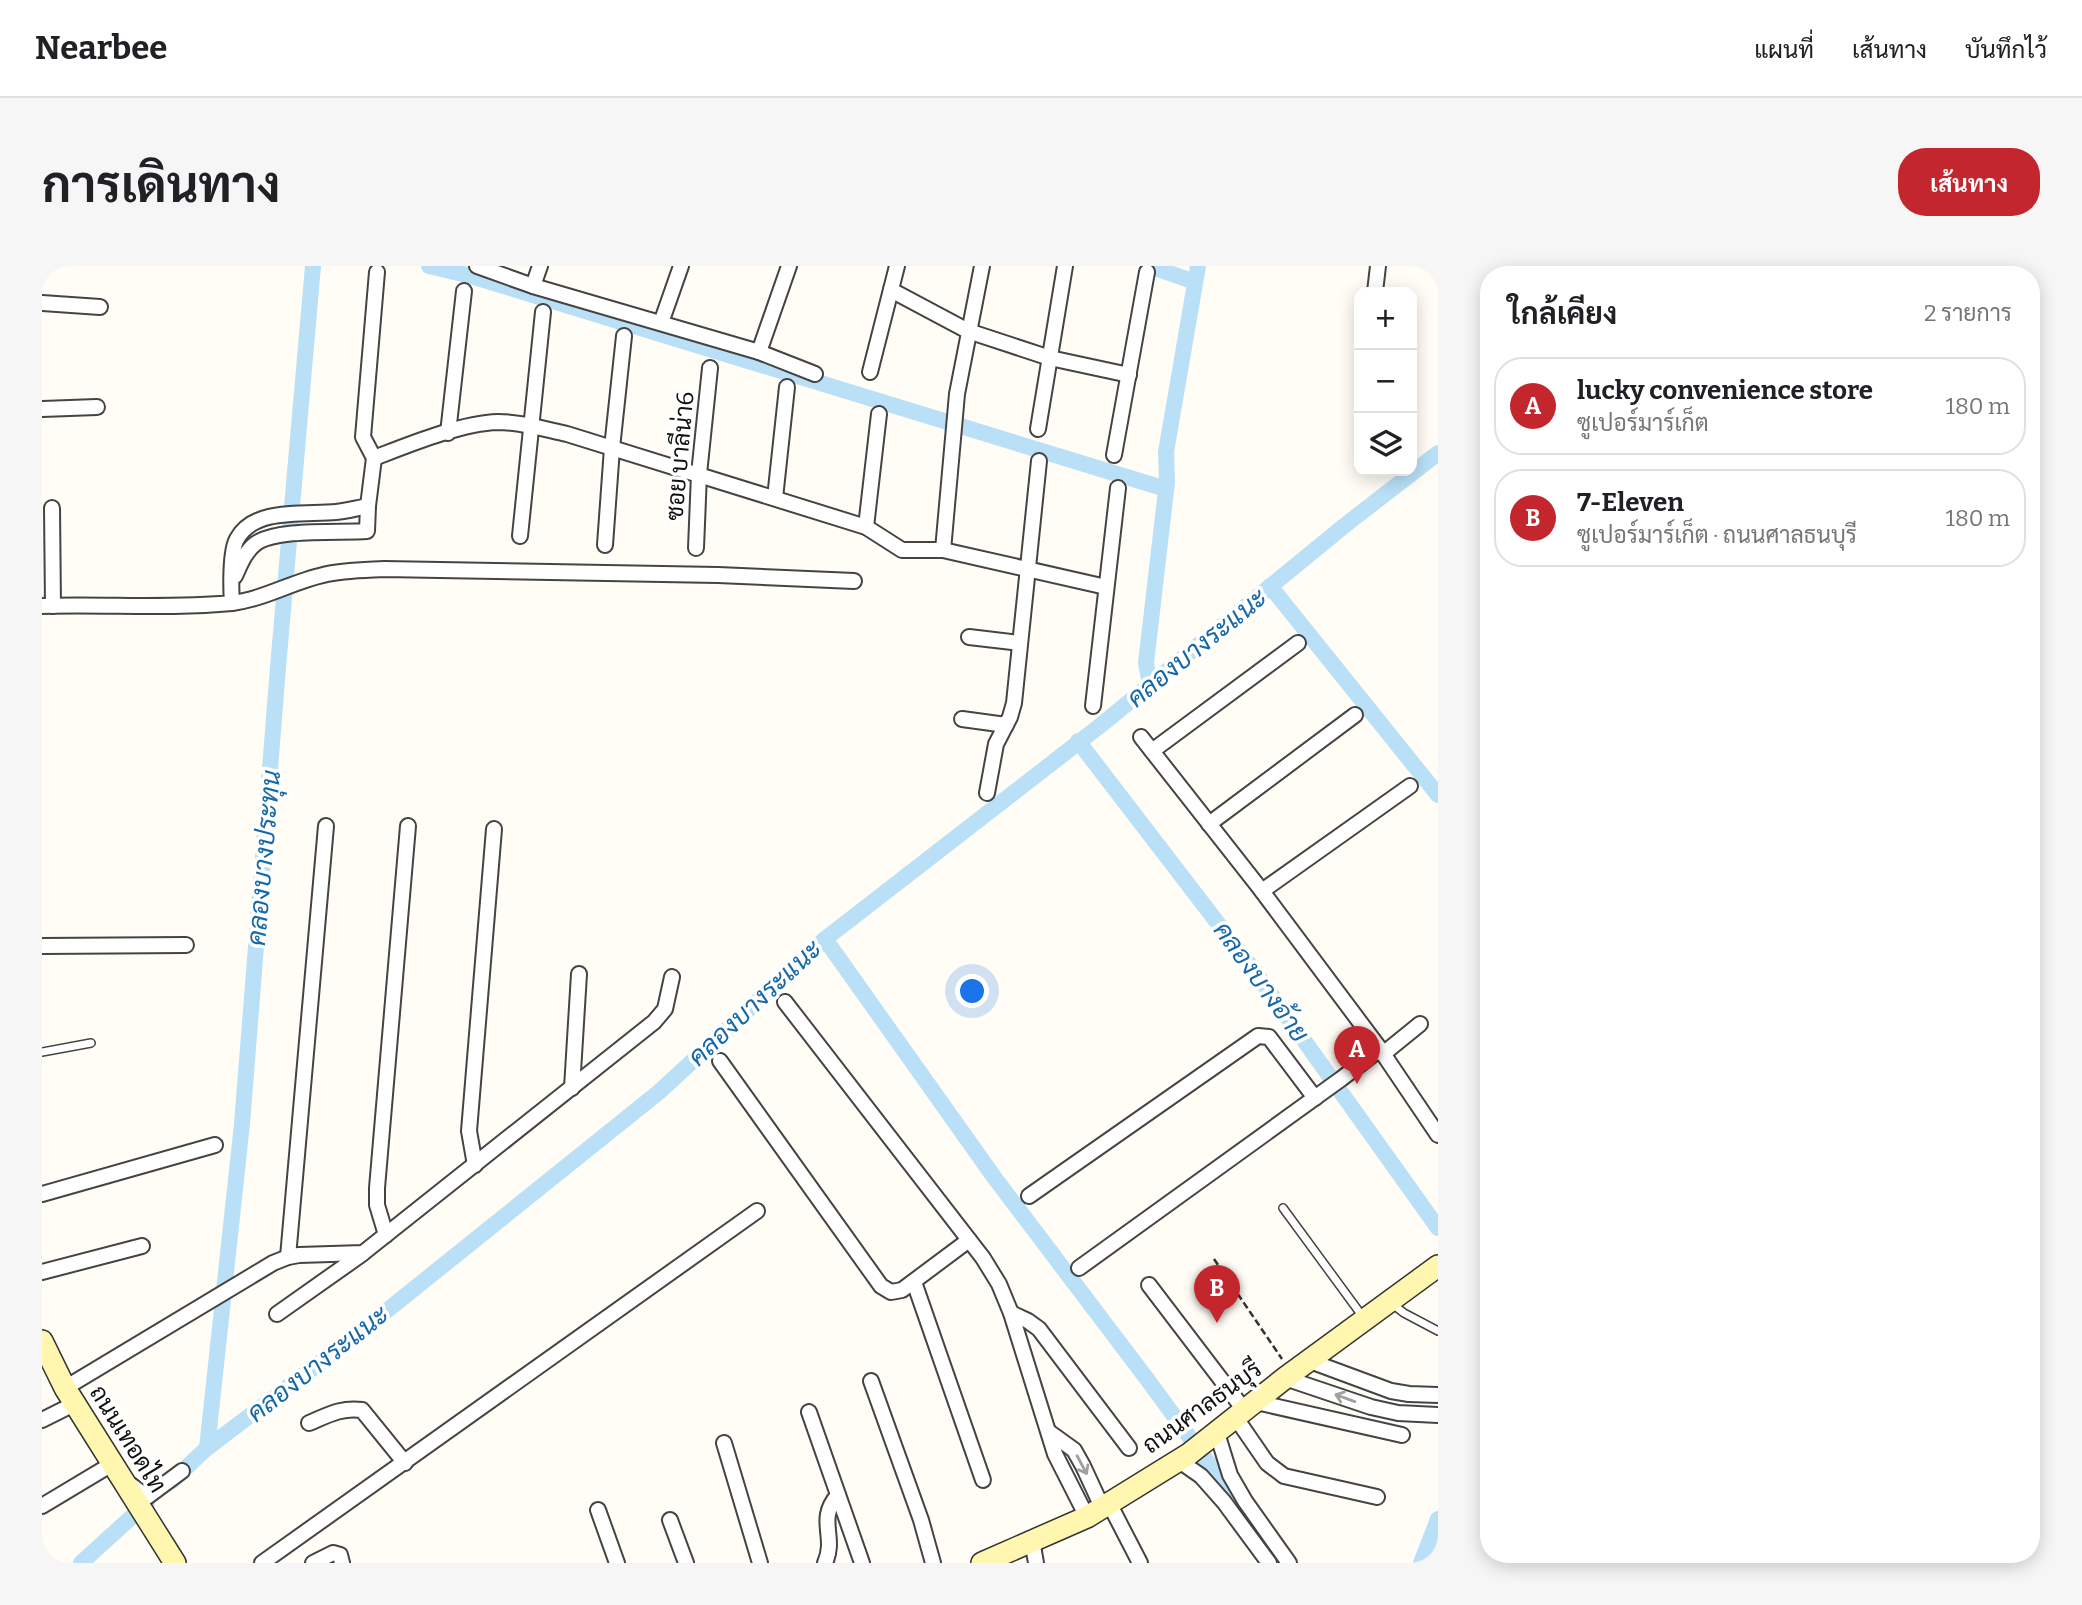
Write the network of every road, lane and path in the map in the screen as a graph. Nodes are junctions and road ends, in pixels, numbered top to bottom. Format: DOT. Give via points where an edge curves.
graph roads {
  1 [pos="477,266"];
  2 [pos="540,266"];
  3 [pos="681,266"];
  4 [pos="789,266"];
  5 [pos="897,266"];
  6 [pos="982,266"];
  7 [pos="1065,266"];
  8 [pos="1378,266"];
  9 [pos="377,272"];
  10 [pos="1147,272"];
  11 [pos="533,285"];
  12 [pos="1376,287"];
  13 [pos="891,290"];
  14 [pos="464,291"];
  15 [pos="42,303"];
  16 [pos="100,307"];
  17 [pos="543,312"];
  18 [pos="661,323"];
  19 [pos="968,331"];
  20 [pos="624,337"];
  21 [pos="759,352"];
  22 [pos="1049,357"];
  23 [pos="710,368"];
  24 [pos="870,372"];
  25 [pos="815,374"];
  26 [pos="1129,375"];
  27 [pos="786,387"];
  28 [pos="97,407"];
  29 [pos="42,409"];
  30 [pos="879,414"];
  31 [pos="531,425"];
  32 [pos="1038,429"];
  33 [pos="448,433"];
  34 [pos="612,448"];
  35 [pos="1114,455"];
  36 [pos="374,458"];
  37 [pos="1039,461"];
  38 [pos="699,474"];
  39 [pos="1118,488"];
  40 [pos="775,498"];
  41 [pos="368,506"];
  42 [pos="52,508"];
  43 [pos="335,512"];
  44 [pos="866,527"];
  45 [pos="334,531"];
  46 [pos="520,536"];
  47 [pos="605,545"];
  48 [pos="696,548"];
  49 [pos="943,551"];
  50 [pos="1028,570"];
  51 [pos="854,581"];
  52 [pos="231,584"];
  53 [pos="1106,587"];
  54 [pos="232,603"];
  55 [pos="47,606"];
  56 [pos="969,637"];
  57 [pos="1020,643"];
  58 [pos="1298,643"];
  59 [pos="1093,706"];
  60 [pos="1354,715"];
  61 [pos="962,719"];
  62 [pos="1006,724"];
  63 [pos="1141,737"];
  64 [pos="1152,751"];
  65 [pos="1410,786"];
  66 [pos="987,793"];
  67 [pos="1209,824"];
  68 [pos="326,826"];
  69 [pos="408,826"];
  70 [pos="494,830"];
  71 [pos="1262,891"];
  72 [pos="186,945"];
  73 [pos="42,946"];
  74 [pos="579,974"];
  75 [pos="672,977"];
  76 [pos="785,1002"];
  77 [pos="1420,1024"];
  78 [pos="91,1043"];
  79 [pos="1382,1051"];
  80 [pos="42,1052"];
  81 [pos="720,1061"];
  82 [pos="572,1088"];
  83 [pos="1315,1098"];
  84 [pos="1438,1135"];
  85 [pos="215,1145"];
  86 [pos="475,1165"];
  87 [pos="42,1194"];
  88 [pos="1028,1196"];
  89 [pos="1283,1208"];
  90 [pos="757,1211"];
  91 [pos="386,1235"];
  92 [pos="969,1240"];
  93 [pos="142,1246"];
  94 [pos="363,1253"];
  95 [pos="288,1257"];
  96 [pos="1214,1259"];
  97 [pos="1438,1266"];
  98 [pos="1079,1268"];
  99 [pos="42,1272"];
  100 [pos="914,1282"];
  101 [pos="1149,1285"];
  102 [pos="1389,1301"];
  103 [pos="1012,1313"];
  104 [pos="277,1314"];
  105 [pos="1365,1320"];
  106 [pos="1438,1331"];
  107 [pos="42,1341"];
  108 [pos="1296,1371"];
  109 [pos="871,1381"];
  110 [pos="1391,1391"];
  111 [pos="1438,1395"];
  112 [pos="70,1396"];
  113 [pos="1245,1410"];
  114 [pos="1385,1410"];
  115 [pos="809,1412"];
  116 [pos="1438,1415"];
  117 [pos="42,1420"];
  118 [pos="309,1423"];
  119 [pos="1402,1435"];
  120 [pos="724,1443"];
  121 [pos="1129,1448"];
  122 [pos="1197,1448"];
  123 [pos="405,1463"];
  124 [pos="115,1470"];
  125 [pos="183,1471"];
  126 [pos="983,1480"];
  127 [pos="838,1495"];
  128 [pos="1377,1497"];
  129 [pos="42,1506"];
  130 [pos="1100,1509"];
  131 [pos="598,1510"];
  132 [pos="670,1520"];
  133 [pos="1032,1540"];
  134 [pos="175,1563"];
  135 [pos="262,1563"];
  136 [pos="313,1563"];
  137 [pos="342,1563"];
  138 [pos="617,1563"];
  139 [pos="686,1563"];
  140 [pos="760,1563"];
  141 [pos="825,1563"];
  142 [pos="862,1563"];
  143 [pos="933,1563"];
  144 [pos="982,1563"];
  145 [pos="1036,1563"];
  146 [pos="1140,1563"];
  147 [pos="1269,1563"];
  148 [pos="1289,1563"];
  1 -- 11 [label="street"];
  2 -- 11 [label="street"];
  3 -- 18 [label="street"];
  4 -- 21 [label="street"];
  5 -- 13 [label="street"];
  6 -- 19 [label="street"];
  7 -- 22 [label="street"];
  8 -- 12 [label="street"];
  9 -- 36 [label="street" via="363,437"];
  10 -- 26 [label="street"];
  11 -- 18 [label="street"];
  13 -- 19 [label="street"];
  13 -- 24 [label="street"];
  14 -- 33 [label="street"];
  15 -- 16 [label="street"];
  17 -- 31 [label="street"];
  18 -- 21 [label="street"];
  19 -- 22 [label="street"];
  19 -- 49 [label="street" via="957,394"];
  20 -- 34 [label="street"];
  21 -- 25 [label="street"];
  22 -- 26 [label="street"];
  22 -- 32 [label="street"];
  23 -- 38 [label="street, ซอย บาลีน่า6"];
  26 -- 35 [label="street"];
  27 -- 40 [label="street"];
  28 -- 29 [label="street"];
  30 -- 44 [label="street"];
  31 -- 33 [label="street" via="483,423"];
  31 -- 34 [label="street"];
  31 -- 46 [label="street"];
  33 -- 36 [label="street"];
  34 -- 38 [label="street"];
  34 -- 47 [label="street"];
  36 -- 41 [label="street"];
  37 -- 50 [label="street"];
  38 -- 40 [label="street"];
  38 -- 48 [label="street, ซอย บาลีน่า6"];
  39 -- 53 [label="street"];
  40 -- 44 [label="street"];
  41 -- 43 [label="street"];
  41 -- 45 [label="street" via="367,531"];
  42 -- 55 [label="street"];
  43 -- 45 [label="street"];
  43 -- 52 [label="street" via="269,517 247,526 235,541"];
  44 -- 49 [label="street" via="902,550"];
  45 -- 52 [label="street" via="257,542"];
  49 -- 50 [label="street"];
  50 -- 53 [label="street"];
  50 -- 57 [label="street"];
  51 -- 54 [label="street" via="354,570 324,574 250,601"];
  52 -- 54 [label="street"];
  53 -- 59 [label="street"];
  54 -- 55 [label="street"];
  56 -- 57 [label="street"];
  57 -- 62 [label="street" via="1014,703"];
  58 -- 64 [label="street"];
  60 -- 67 [label="street"];
  61 -- 62 [label="street"];
  62 -- 66 [label="street" via="992,755"];
  63 -- 64 [label="street"];
  64 -- 67 [label="street"];
  65 -- 71 [label="street"];
  67 -- 71 [label="street"];
  68 -- 95 [label="street"];
  69 -- 91 [label="street" via="377,1198"];
  70 -- 86 [label="street" via="470,1120"];
  71 -- 79 [label="street"];
  72 -- 73 [label="street"];
  74 -- 82 [label="street"];
  75 -- 82 [label="street" via="662,1015"];
  76 -- 92 [label="street"];
  77 -- 79 [label="street"];
  78 -- 80 [label="lane"];
  79 -- 83 [label="street"];
  79 -- 84 [label="street"];
  81 -- 100 [label="street" via="881,1286 891,1292"];
  82 -- 86 [label="street"];
  83 -- 88 [label="street" via="1269,1037 1258,1036"];
  83 -- 98 [label="street"];
  85 -- 87 [label="street"];
  86 -- 91 [label="street"];
  89 -- 105 [label="lane"];
  90 -- 123 [label="street"];
  91 -- 94 [label="street"];
  92 -- 100 [label="street"];
  92 -- 103 [label="street" via="999,1284"];
  93 -- 99 [label="street"];
  94 -- 95 [label="street"];
  94 -- 104 [label="street"];
  95 -- 112 [label="street" via="181,1318"];
  96 -- 108 [label="path"];
  97 -- 102 [label="street, ถนนศาลธนบุรี"];
  100 -- 126 [label="street"];
  101 -- 113 [label="street"];
  102 -- 105 [label="street, ถนนศาลธนบุรี"];
  102 -- 106 [label="lane"];
  103 -- 121 [label="street" via="1040,1329"];
  103 -- 130 [label="street" via="1055,1454"];
  105 -- 108 [label="street, ถนนศาลธนบุรี"];
  107 -- 112 [label="street, ถนนเทอดไท"];
  108 -- 110 [label="street"];
  108 -- 113 [label="street, ถนนศาลธนบุรี"];
  114 -- 108 [label="street, one-way"];
  109 -- 143 [label="street"];
  110 -- 111 [label="street"];
  110 -- 114 [label="street"];
  112 -- 117 [label="street"];
  112 -- 124 [label="street, ถนนเทอดไท"];
  113 -- 119 [label="street"];
  113 -- 122 [label="street, ถนนศาลธนบุรี"];
  113 -- 128 [label="street" via="1267,1463 1284,1475"];
  114 -- 116 [label="street"];
  115 -- 127 [label="street"];
  118 -- 123 [label="street" via="349,1408 362,1410"];
  120 -- 140 [label="street"];
  122 -- 130 [label="street, ถนนศาลธนบุรี"];
  122 -- 147 [label="street" via="1201,1476"];
  122 -- 148 [label="street" via="1230,1475"];
  123 -- 135 [label="street"];
  124 -- 125 [label="street" via="147,1497"];
  124 -- 129 [label="street"];
  124 -- 134 [label="street, ถนนเทอดไท"];
  127 -- 141 [label="street" via="826,1514 830,1546"];
  127 -- 142 [label="street"];
  130 -- 133 [label="street, ถนนศาลธนบุรี"];
  130 -- 146 [label="street"];
  131 -- 138 [label="street"];
  132 -- 139 [label="street"];
  133 -- 144 [label="street, ถนนศาลธนบุรี"];
  133 -- 145 [label="street"];
  136 -- 137 [label="street" via="333,1553 340,1555"];
}
